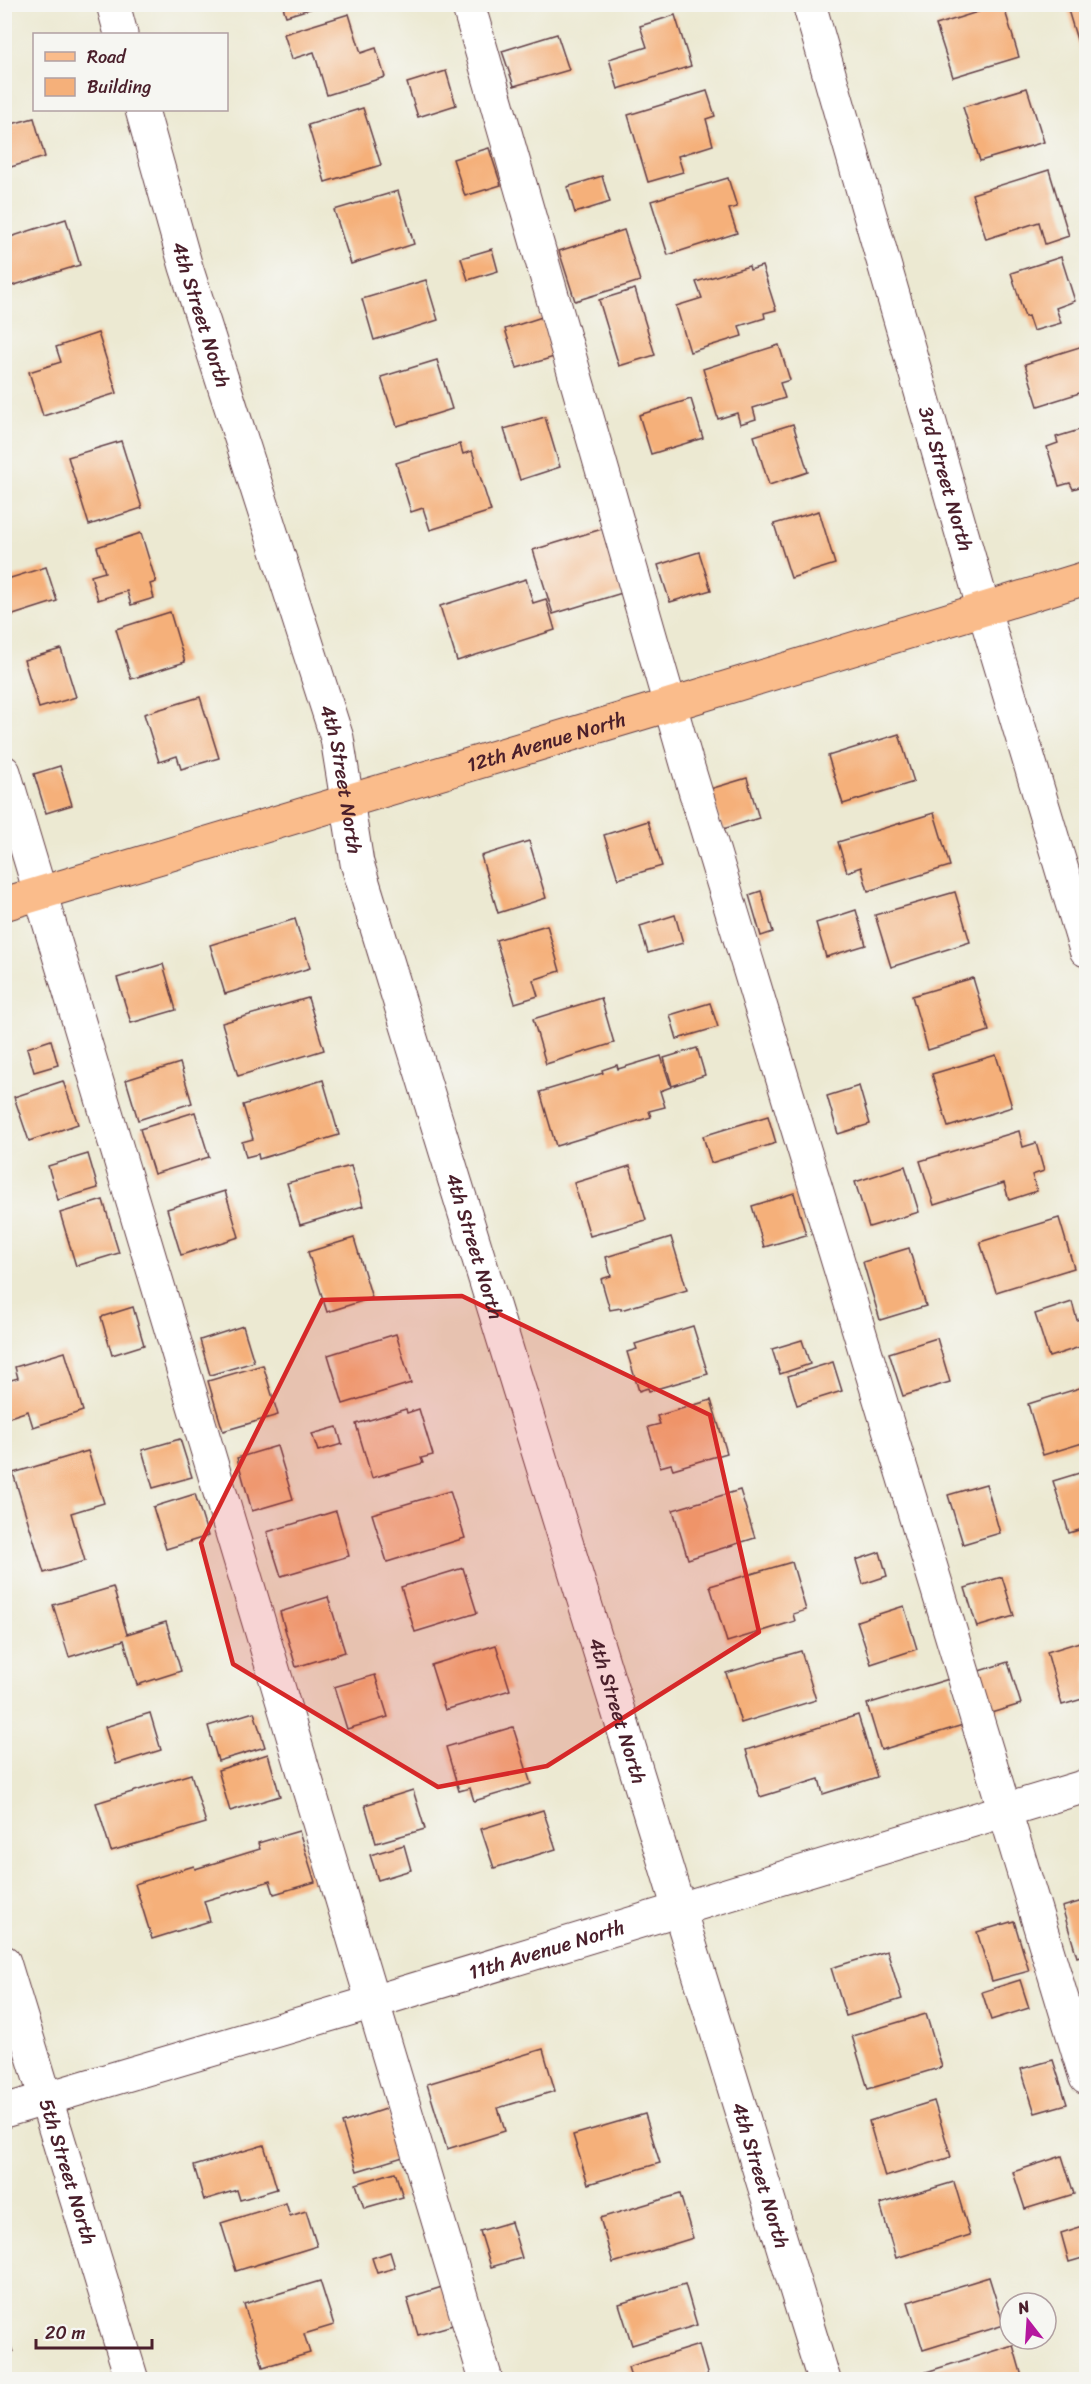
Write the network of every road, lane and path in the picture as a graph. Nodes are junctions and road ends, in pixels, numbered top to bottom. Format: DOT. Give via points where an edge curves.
graph roads {
  1 [pos="113,4"];
  2 [pos="468,4"];
  3 [pos="810,4"];
  4 [pos="121,33"];
  5 [pos="142,111"];
  6 [pos="1086,578"];
  7 [pos="984,610"];
  8 [pos="669,705"];
  9 [pos="4,772"];
  10 [pos="348,802"];
  11 [pos="40,893"];
  12 [pos="4,904"];
  13 [pos="1086,950"];
  14 [pos="1086,1786"];
  15 [pos="1006,1810"];
  16 [pos="679,1910"];
  17 [pos="4,1962"];
  18 [pos="373,2002"];
  19 [pos="1086,2078"];
  20 [pos="46,2098"];
  21 [pos="4,2111"];
  22 [pos="132,2379"];
  23 [pos="486,2379"];
  24 [pos="824,2379"];
  1 -- 4 [label="street"];
  2 -- 8 [label="street"];
  3 -- 7 [label="street, 3rd Street North"];
  5 -- 10 [label="street, 4th Street North" via="186,267 336,738"];
  6 -- 7 [label="main road, 12th Avenue North"];
  7 -- 8 [label="main road, 12th Avenue North"];
  7 -- 13 [label="street, 3rd Street North"];
  8 -- 10 [label="main road, 12th Avenue North"];
  8 -- 15 [label="street"];
  9 -- 11 [label="street"];
  10 -- 11 [label="main road, 12th Avenue North"];
  10 -- 16 [label="street, 4th Street North" via="357,863"];
  11 -- 12 [label="main road, 12th Avenue North"];
  11 -- 18 [label="street"];
  14 -- 15 [label="street, 11th Avenue North"];
  15 -- 16 [label="street, 11th Avenue North"];
  15 -- 19 [label="street"];
  16 -- 18 [label="street, 11th Avenue North"];
  16 -- 24 [label="street, 4th Street North"];
  17 -- 20 [label="street, 5th Street North"];
  18 -- 20 [label="street, 11th Avenue North"];
  18 -- 23 [label="street"];
  20 -- 21 [label="street, 11th Avenue North"];
  20 -- 22 [label="street, 5th Street North"];
}
